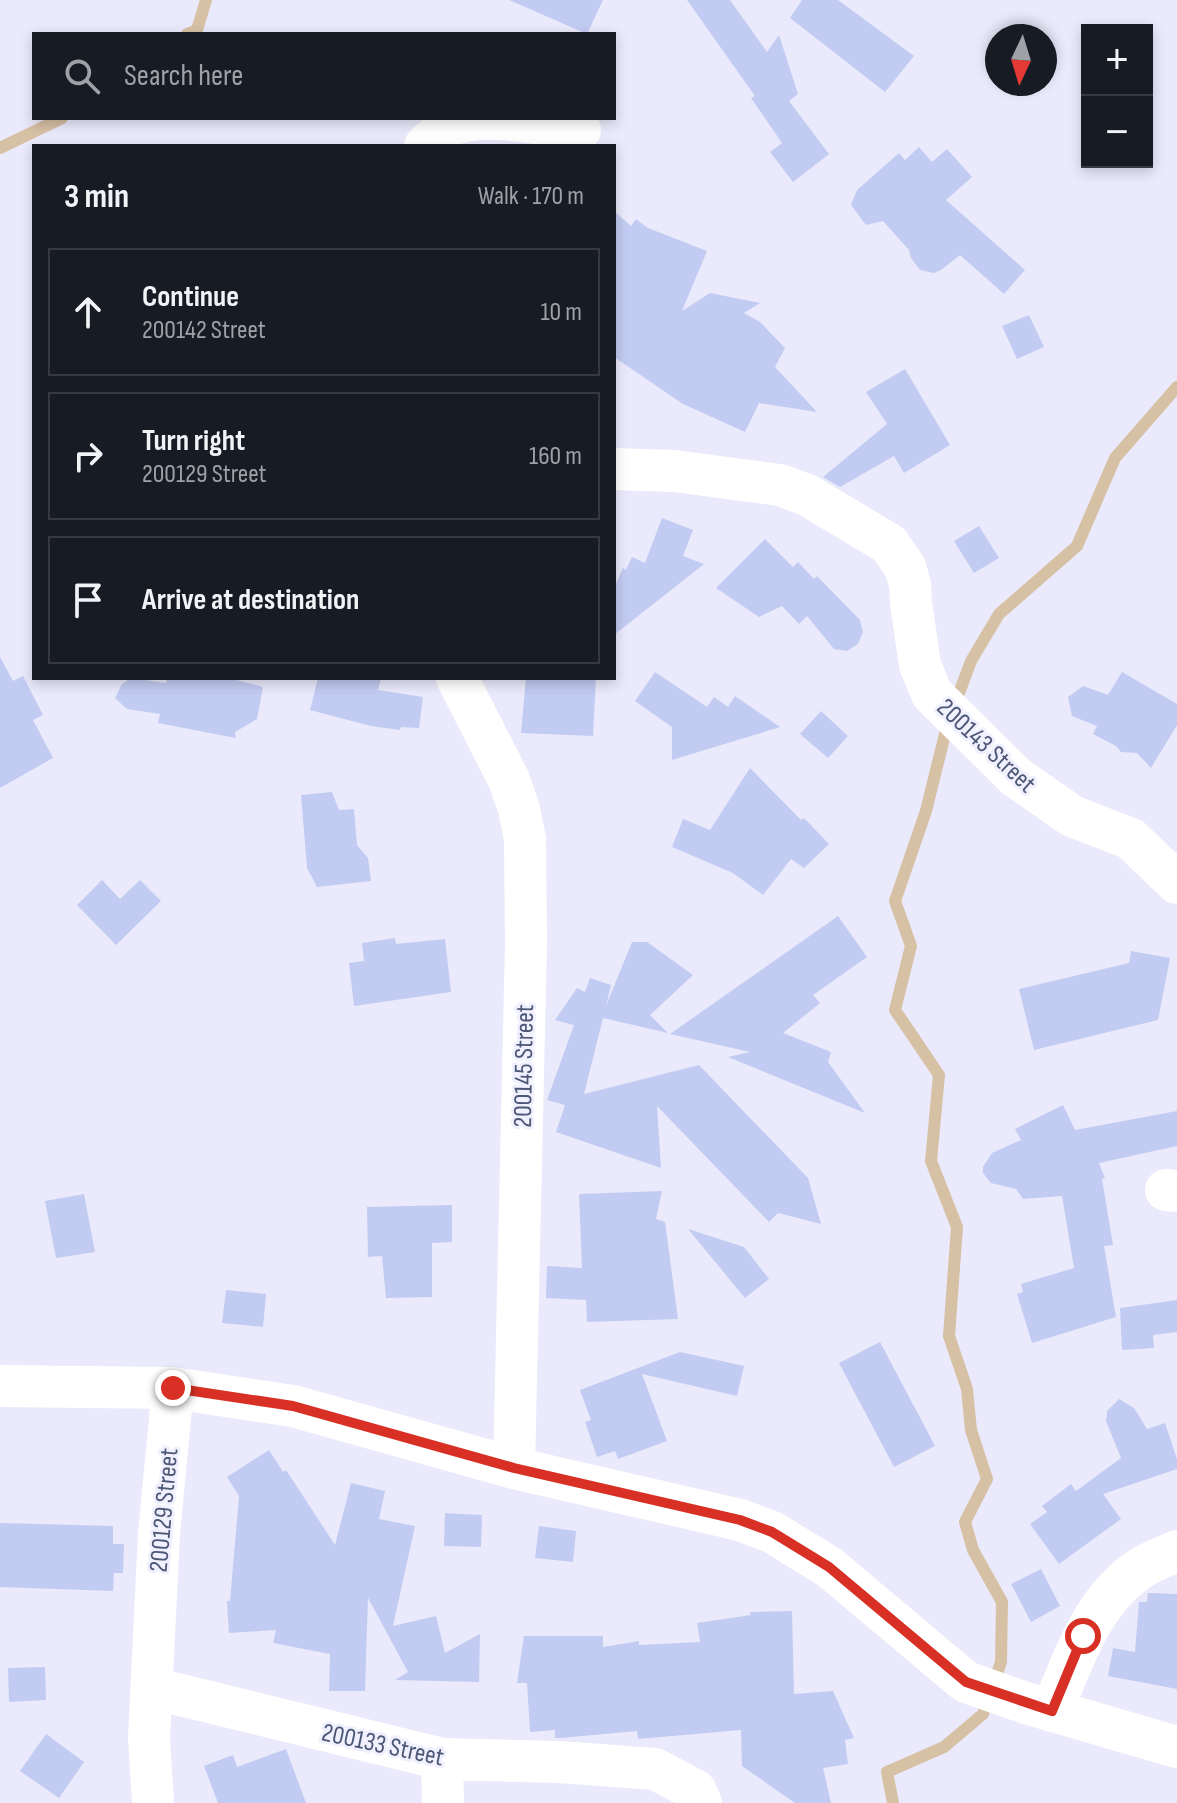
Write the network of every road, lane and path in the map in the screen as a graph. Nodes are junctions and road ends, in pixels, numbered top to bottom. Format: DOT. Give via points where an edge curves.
graph roads {
  1 [pos="478,120"];
  2 [pos="499,120"];
  3 [pos="580,130"];
  4 [pos="427,144"];
  5 [pos="616,469"];
  6 [pos="458,680"];
  7 [pos="1177,883"];
  8 [pos="0,1386"];
  9 [pos="173,1388"];
  10 [pos="514,1468"];
  11 [pos="1177,1551"];
  12 [pos="152,1688"];
  13 [pos="1039,1707"];
  14 [pos="1177,1747"];
  15 [pos="442,1759"];
  16 [pos="153,1803"];
  17 [pos="443,1803"];
  18 [pos="701,1803"];
  1 -- 4 [label="street" via="446,128"];
  2 -- 3 [label="street"];
  5 -- 7 [label="street, 200143 Street" via="780,485 807,495 889,544 910,584 920,665 932,694 1016,777 1072,816 1131,839"];
  6 -- 10 [label="street, 200145 Street" via="509,780 525,839"];
  8 -- 9 [label="street"];
  9 -- 10 [label="street" via="293,1406"];
  9 -- 12 [label="street, 200129 Street"];
  10 -- 13 [label="street" via="772,1532 829,1567 966,1682"];
  11 -- 13 [label="street" via="1139,1569 1105,1600"];
  12 -- 15 [label="street, 200133 Street"];
  12 -- 16 [label="street, 200129 Street"];
  13 -- 14 [label="street"];
  15 -- 17 [label="street"];
  15 -- 18 [label="street, 200133 Street" via="655,1769 695,1790"];
}
